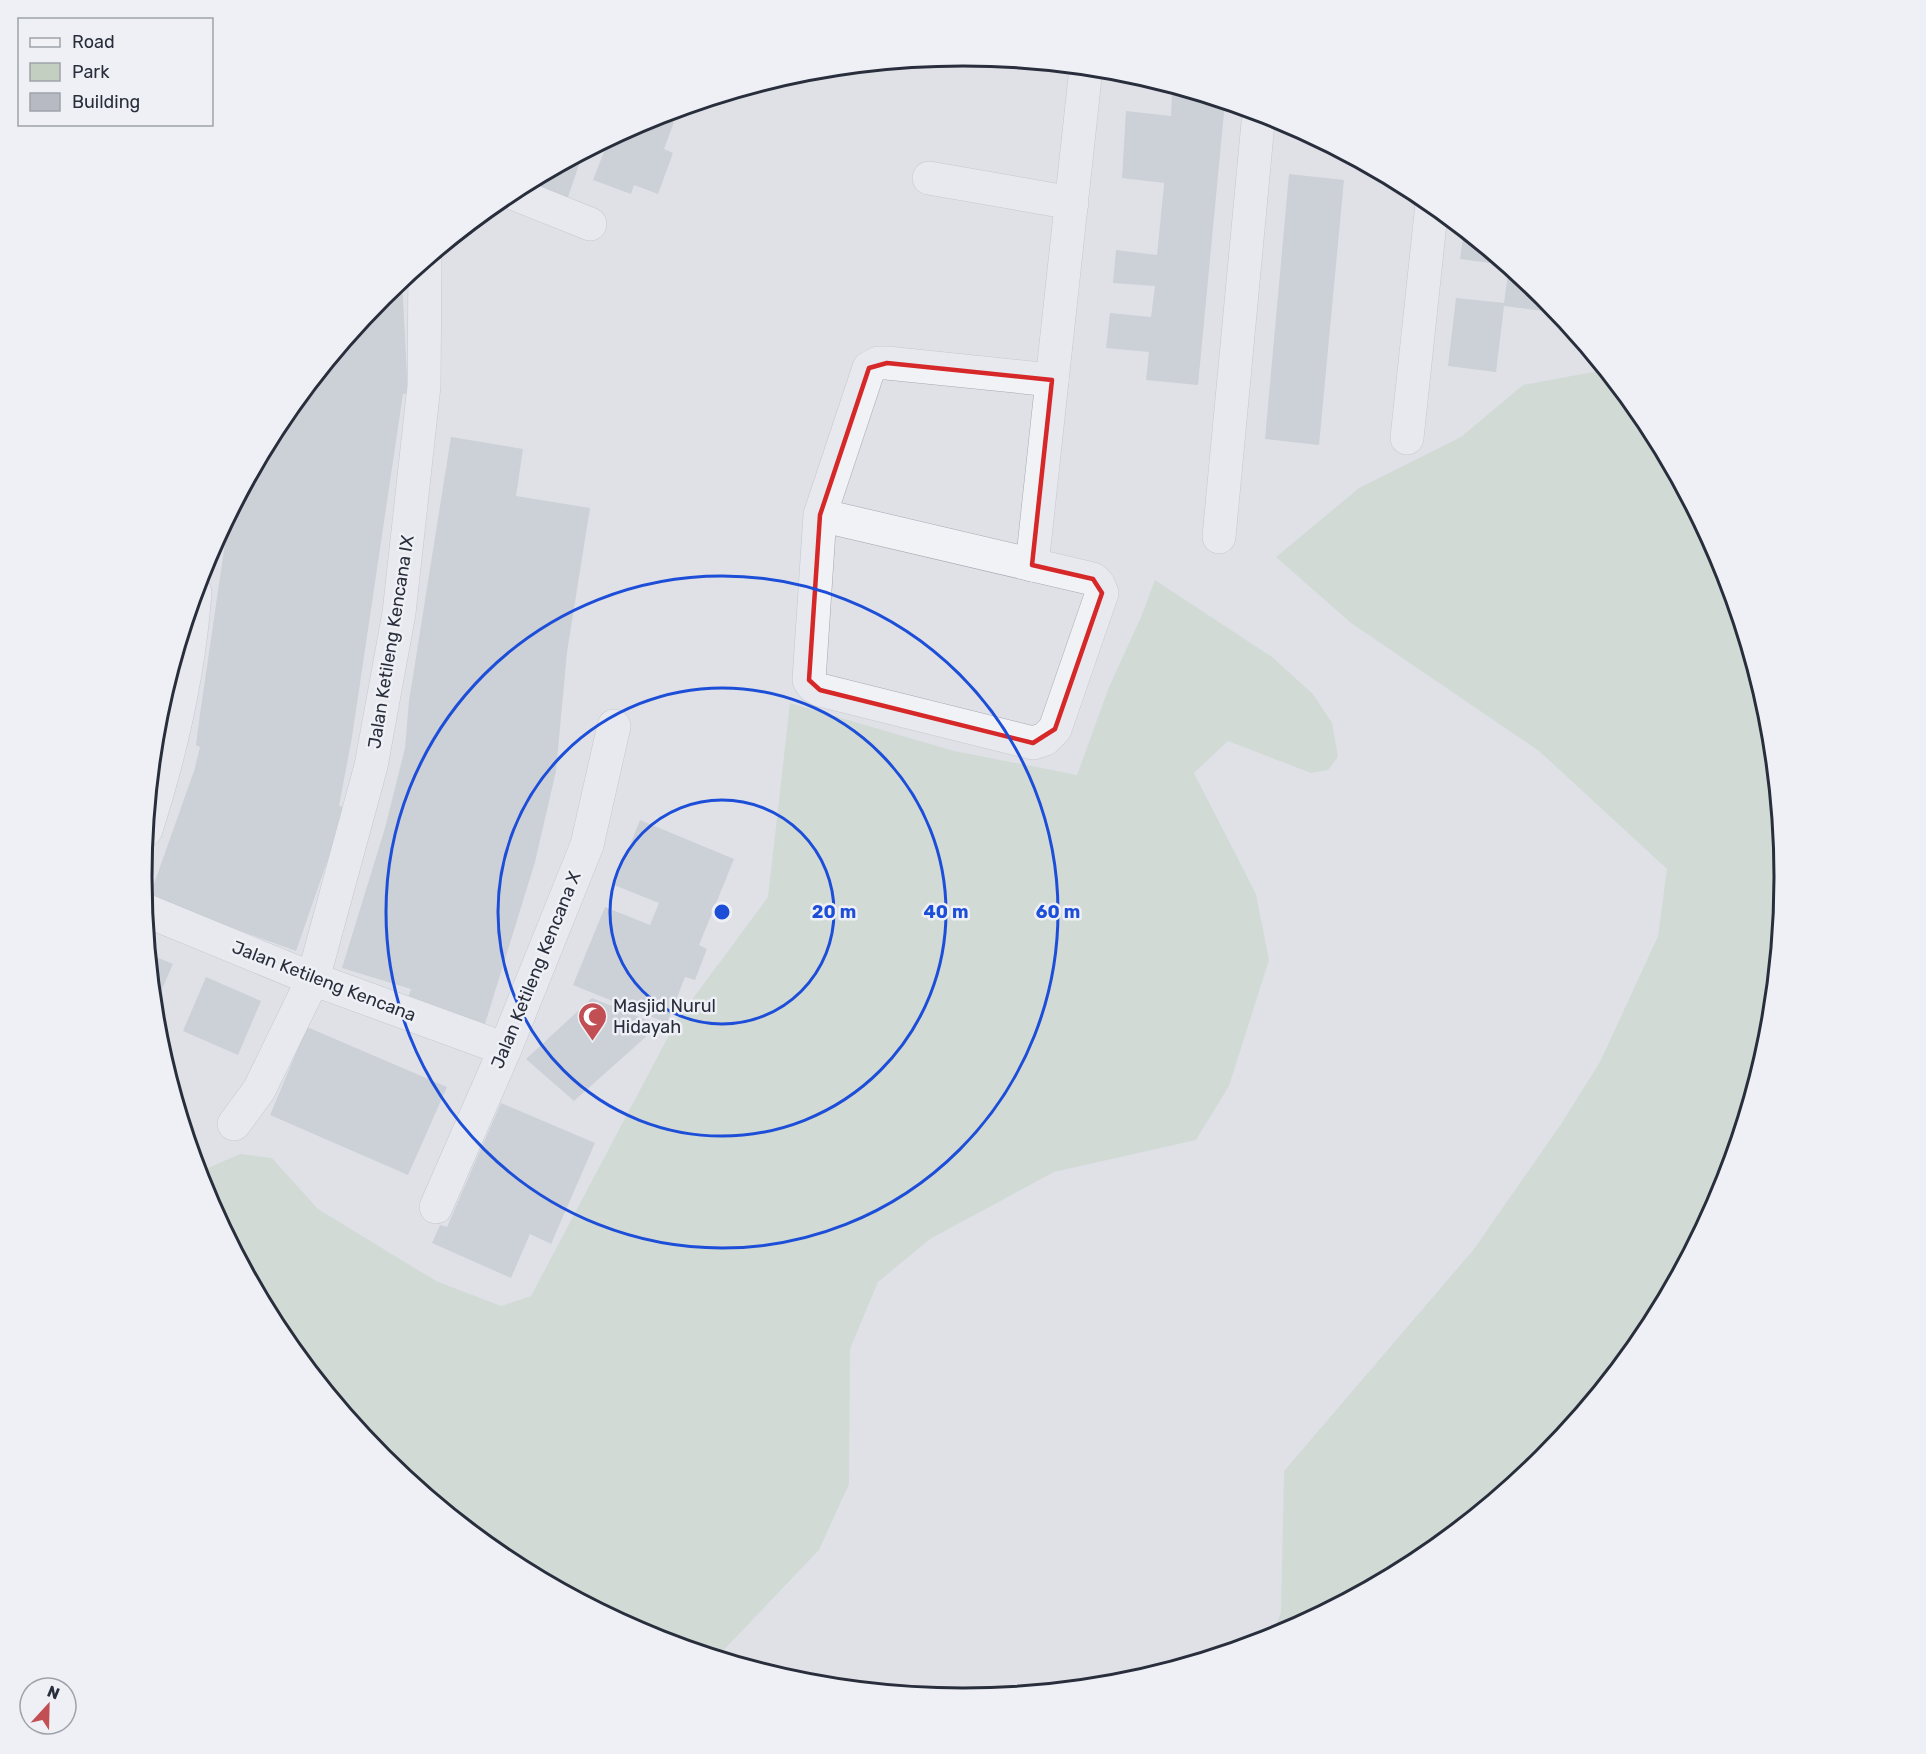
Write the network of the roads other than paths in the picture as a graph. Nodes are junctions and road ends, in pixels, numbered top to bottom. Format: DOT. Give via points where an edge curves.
graph roads {
  1 [pos="1085,76"];
  2 [pos="1258,122"];
  3 [pos="929,178"];
  4 [pos="522,197"];
  5 [pos="1072,202"];
  6 [pos="1431,215"];
  7 [pos="590,224"];
  8 [pos="425,270"];
  9 [pos="1052,380"];
  10 [pos="1407,438"];
  11 [pos="820,515"];
  12 [pos="1219,537"];
  13 [pos="1032,564"];
  14 [pos="172,701"];
  15 [pos="614,726"];
  16 [pos="157,797"];
  17 [pos="153,913"];
  18 [pos="313,979"];
  19 [pos="505,1049"];
  20 [pos="234,1124"];
  21 [pos="436,1207"];
  1 -- 5 [label="street"];
  2 -- 12 [label="street"];
  3 -- 5 [label="street"];
  4 -- 7 [label="street"];
  5 -- 9 [label="street"];
  6 -- 10 [label="street"];
  8 -- 18 [label="street, Jalan Ketileng Kencana IX" via="424,386 399,613 371,766"];
  9 -- 11 [label="street" via="878,363 869,368"];
  9 -- 13 [label="street"];
  11 -- 13 [label="street"];
  11 -- 13 [label="street" via="809,680 813,686 1033,743 1045,739 1055,729 1102,593 1093,579"];
  14 -- 16 [label="street"];
  15 -- 19 [label="street, Jalan Ketileng Kencana X" via="587,845"];
  17 -- 18 [label="street, Jalan Ketileng Kencana"];
  18 -- 19 [label="street, Jalan Ketileng Kencana"];
  18 -- 20 [label="street, Jalan Ketileng Kencana IX" via="259,1090"];
  19 -- 21 [label="street, Jalan Ketileng Kencana X"];
}
